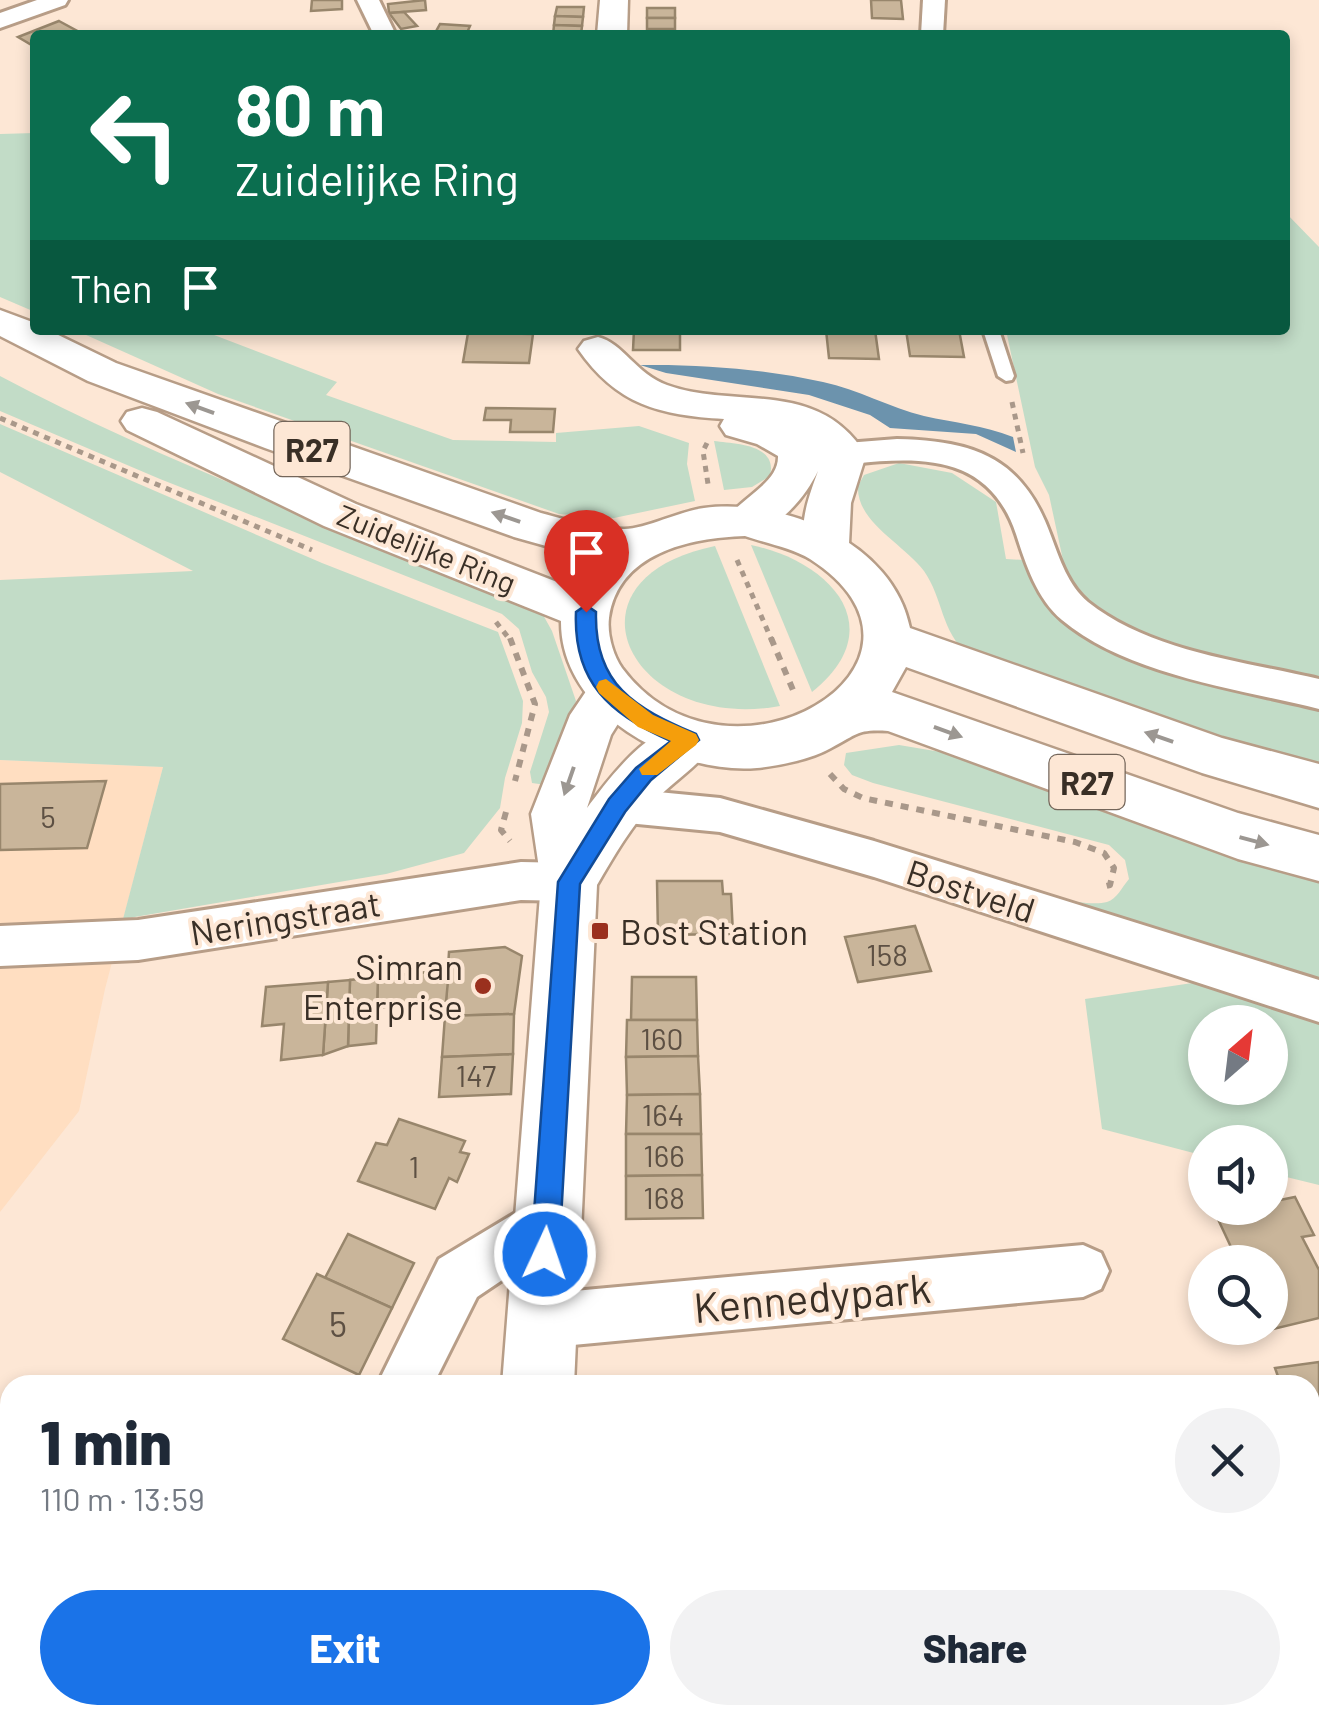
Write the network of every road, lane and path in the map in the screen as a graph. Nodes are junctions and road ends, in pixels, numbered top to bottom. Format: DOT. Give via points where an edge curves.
graph roads {
  1 [pos="57,0"];
  2 [pos="368,0"];
  3 [pos="614,0"];
  4 [pos="934,0"];
  5 [pos="0,21"];
  6 [pos="383,30"];
  7 [pos="612,30"];
  8 [pos="932,30"];
  9 [pos="0,322"];
  10 [pos="994,335"];
  11 [pos="598,339"];
  12 [pos="0,352"];
  13 [pos="1006,376"];
  14 [pos="0,418"];
  15 [pos="708,441"];
  16 [pos="845,456"];
  17 [pos="800,457"];
  18 [pos="1000,476"];
  19 [pos="710,490"];
  20 [pos="741,538"];
  21 [pos="826,544"];
  22 [pos="634,546"];
  23 [pos="327,556"];
  24 [pos="586,612"];
  25 [pos="495,621"];
  26 [pos="890,639"];
  27 [pos="793,690"];
  28 [pos="612,694"];
  29 [pos="1319,694"];
  30 [pos="854,708"];
  31 [pos="688,740"];
  32 [pos="826,770"];
  33 [pos="1319,786"];
  34 [pos="512,790"];
  35 [pos="509,803"];
  36 [pos="617,806"];
  37 [pos="1319,858"];
  38 [pos="545,881"];
  39 [pos="1091,889"];
  40 [pos="0,946"];
  41 [pos="1319,1001"];
  42 [pos="547,1220"];
  43 [pos="1082,1271"];
  44 [pos="540,1353"];
  45 [pos="409,1375"];
  1 -- 5 [label="street"];
  2 -- 6 [label="street"];
  3 -- 7 [label="main road"];
  4 -- 8 [label="street"];
  22 -- 9 [label="main road, Zuidelijke Ring / R27, one-way" via="530,526 102,372"];
  10 -- 13 [label="lane"];
  11 -- 16 [label="main road" via="618,374 646,392 782,414 820,431"];
  11 -- 17 [label="main road" via="603,380 637,406 771,434"];
  12 -- 24 [label="main road, Zuidelijke Ring / R27" via="340,515"];
  13 -- 18 [label="path" via="1024,458"];
  14 -- 23 [label="path"];
  15 -- 19 [label="path" via="702,451"];
  16 -- 17 [label="street"];
  16 -- 18 [label="street" via="898,448 934,451 974,460"];
  16 -- 21 [label="main road" via="829,503"];
  17 -- 20 [label="main road" via="799,473 786,491"];
  18 -- 29 [label="street" via="1022,508 1040,563 1071,608 1103,631 1176,658"];
  20 -- 21 [label="main road, Zuidelijke Ring" via="788,528"];
  20 -- 22 [label="main road, Zuidelijke Ring" via="707,522"];
  20 -- 27 [label="path"];
  21 -- 26 [label="main road, Zuidelijke Ring" via="874,588"];
  22 -- 24 [label="main road, Zuidelijke Ring" via="595,587"];
  24 -- 28 [label="main road" via="585,640"];
  25 -- 34 [label="path" via="508,632 536,704"];
  26 -- 30 [label="main road" via="879,678"];
  33 -- 26 [label="main road, R27, one-way" via="1150,734"];
  28 -- 31 [label="main road" via="645,721"];
  28 -- 38 [label="main road, one-way" via="588,729 558,814"];
  30 -- 31 [label="main road" via="828,727 779,742 724,746"];
  30 -- 37 [label="main road, R27, one-way" via="890,711 1238,836"];
  31 -- 36 [label="main road" via="643,774"];
  32 -- 39 [label="path" via="844,790 863,798 1104,853 1114,868 1110,885"];
  35 -- 38 [label="path" via="501,830"];
  36 -- 38 [label="main road"];
  36 -- 41 [label="street, Bostveld" via="754,825"];
  38 -- 40 [label="street, Neringstraat" via="138,940"];
  38 -- 42 [label="main road"];
  42 -- 44 [label="main road"];
  42 -- 45 [label="street" via="458,1278"];
  43 -- 44 [label="street, Kennedypark"];
}
